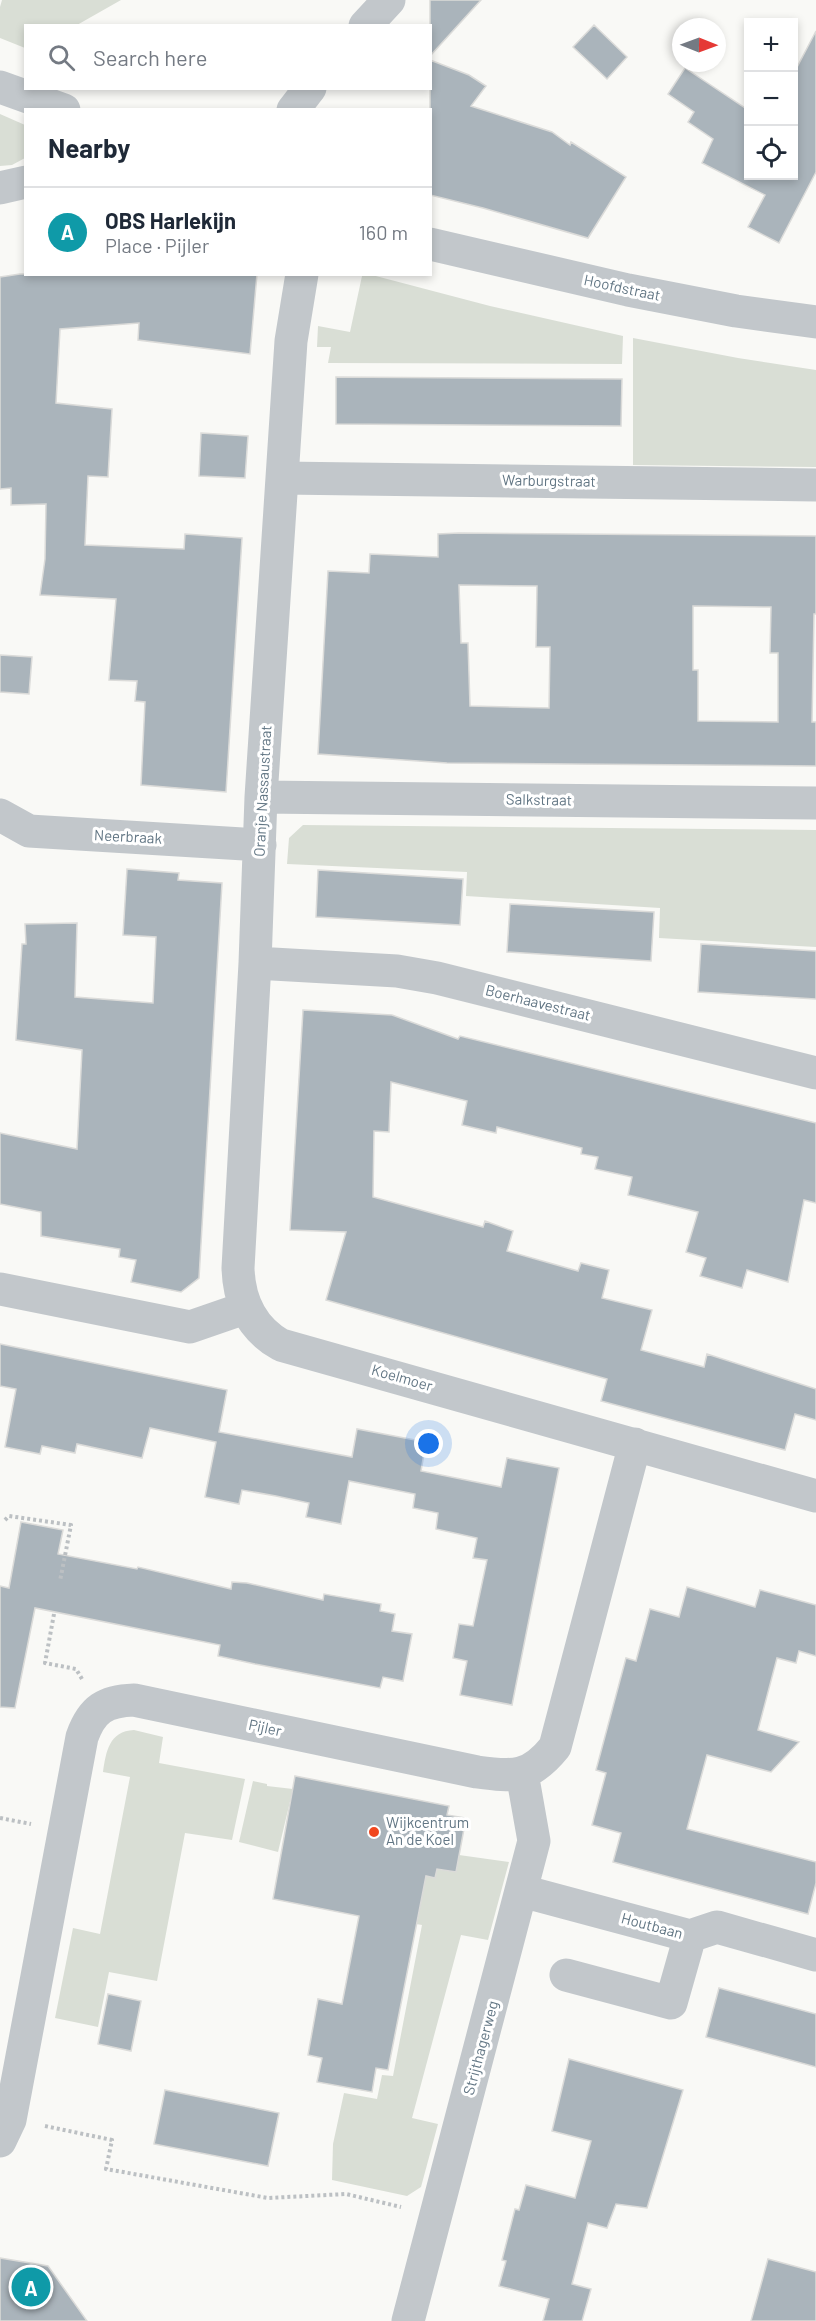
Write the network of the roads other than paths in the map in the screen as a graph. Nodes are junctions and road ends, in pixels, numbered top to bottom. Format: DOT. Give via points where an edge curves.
graph roads {
  1 [pos="389,0"];
  2 [pos="367,24"];
  3 [pos="0,87"];
  4 [pos="308,90"];
  5 [pos="58,108"];
  6 [pos="295,108"];
  7 [pos="24,182"];
  8 [pos="0,188"];
  9 [pos="432,244"];
  10 [pos="302,276"];
  11 [pos="816,322"];
  12 [pos="282,478"];
  13 [pos="816,485"];
  14 [pos="261,797"];
  15 [pos="816,803"];
  16 [pos="0,815"];
  17 [pos="260,845"];
  18 [pos="255,963"];
  19 [pos="816,1073"];
  20 [pos="0,1289"];
  21 [pos="245,1308"];
  22 [pos="635,1444"];
  23 [pos="816,1496"];
  24 [pos="522,1773"];
  25 [pos="522,1891"];
  26 [pos="690,1936"];
  27 [pos="816,1955"];
  28 [pos="566,1975"];
  29 [pos="5,2130"];
  30 [pos="408,2321"];
  1 -- 2 [label="street"];
  3 -- 5 [label="street"];
  4 -- 6 [label="street"];
  7 -- 8 [label="street"];
  9 -- 11 [label="street, Hoofdstraat" via="628,290"];
  10 -- 12 [label="street, Oranje Nassaustraat" via="291,341"];
  12 -- 13 [label="street, Warburgstraat"];
  12 -- 14 [label="street, Oranje Nassaustraat"];
  14 -- 15 [label="street, Salkstraat"];
  14 -- 17 [label="street, Oranje Nassaustraat"];
  16 -- 17 [label="street, Neerbraak" via="29,831"];
  17 -- 18 [label="street, Oranje Nassaustraat"];
  18 -- 19 [label="street, Boerhaavestraat" via="397,971 437,978"];
  18 -- 21 [label="street, Oranje Nassaustraat" via="238,1268"];
  20 -- 21 [label="street" via="190,1327"];
  21 -- 22 [label="street, Koelmoer" via="261,1331 281,1345"];
  22 -- 23 [label="street, Koelmoer"];
  22 -- 24 [label="street" via="555,1747 542,1763"];
  24 -- 25 [label="street, Strijthagerweg" via="534,1841"];
  24 -- 29 [label="street, Pijler" via="506,1776 477,1772 134,1700 115,1700 99,1708 87,1722 82,1737"];
  25 -- 26 [label="street, Houtbaan"];
  25 -- 30 [label="street, Strijthagerweg"];
  26 -- 27 [label="street, Houtbaan" via="717,1927"];
  26 -- 28 [label="street" via="671,2002"];
}
